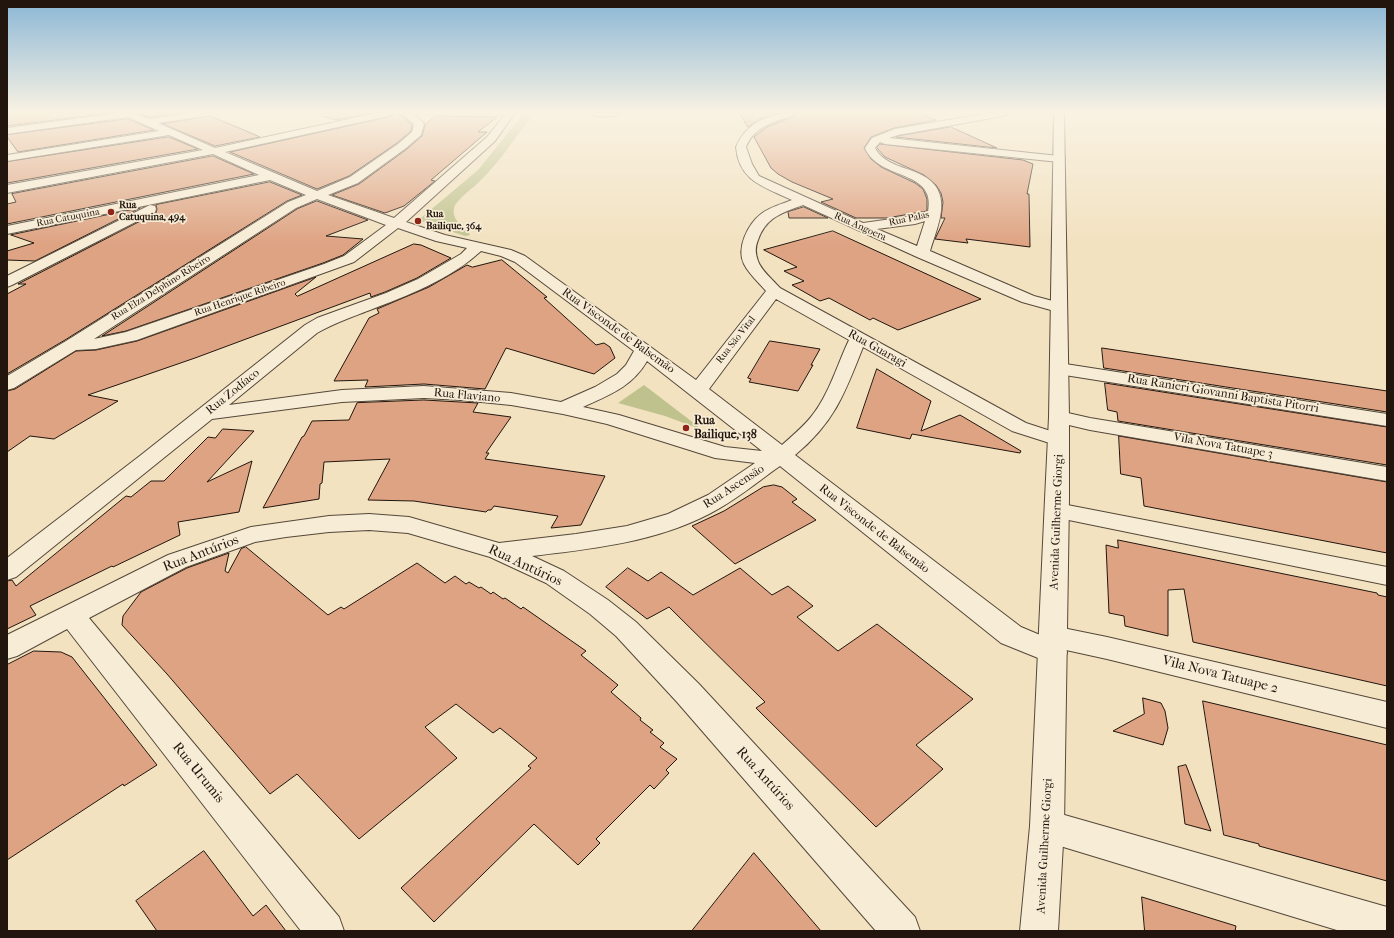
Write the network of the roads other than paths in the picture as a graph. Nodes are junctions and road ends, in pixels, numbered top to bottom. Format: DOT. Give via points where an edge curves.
graph roads {
  1 [pos="184,157"];
  2 [pos="229,157"];
  3 [pos="386,157"];
  4 [pos="471,157"];
  5 [pos="744,157"];
  6 [pos="875,157"];
  7 [pos="1038,157"];
  8 [pos="1059,159"];
  9 [pos="271,176"];
  10 [pos="755,178"];
  11 [pos="7,189"];
  12 [pos="781,190"];
  13 [pos="317,195"];
  14 [pos="175,196"];
  15 [pos="770,199"];
  16 [pos="804,200"];
  17 [pos="789,206"];
  18 [pos="828,212"];
  19 [pos="934,214"];
  20 [pos="765,217"];
  21 [pos="397,223"];
  22 [pos="861,227"];
  23 [pos="7,230"];
  24 [pos="477,247"];
  25 [pos="922,254"];
  26 [pos="7,282"];
  27 [pos="774,291"];
  28 [pos="1058,307"];
  29 [pos="858,338"];
  30 [pos="72,345"];
  31 [pos="643,350"];
  32 [pos="1059,369"];
  33 [pos="7,384"];
  34 [pos="698,390"];
  35 [pos="563,408"];
  36 [pos="206,414"];
  37 [pos="1059,417"];
  38 [pos="1387,420"];
  39 [pos="1059,440"];
  40 [pos="723,453"];
  41 [pos="779,457"];
  42 [pos="1387,474"];
  43 [pos="743,482"];
  44 [pos="1057,511"];
  45 [pos="499,551"];
  46 [pos="7,570"];
  47 [pos="1387,576"];
  48 [pos="71,615"];
  49 [pos="1053,645"];
  50 [pos="7,648"];
  51 [pos="1387,715"];
  52 [pos="1047,826"];
  53 [pos="1387,926"];
  54 [pos="325,931"];
  55 [pos="901,931"];
  56 [pos="1039,931"];
  1 -- 11 [label="street"];
  2 -- 9 [label="street, Rua Visconde de Balsemão"];
  3 -- 13 [label="street, Rua Elza Delphino Ribeiro" via="354,180"];
  4 -- 21 [label="street, Rua Henrique Ribeiro"];
  5 -- 10 [label="street" via="748,170"];
  6 -- 19 [label="street, Rua Palas" via="915,177 933,190 936,199"];
  7 -- 8 [label="street"];
  8 -- 28 [label="street, Avenida Guilherme Giorgi"];
  9 -- 13 [label="street, Rua Visconde de Balsemão"];
  9 -- 14 [label="street, Rua Catuquina"];
  10 -- 12 [label="street, Rua Angoera"];
  10 -- 15 [label="street" via="758,188"];
  12 -- 15 [label="street"];
  12 -- 16 [label="street, Rua Angoera"];
  13 -- 21 [label="street, Rua Visconde de Balsemão"];
  13 -- 30 [label="street, Rua Elza Delphino Ribeiro" via="292,205"];
  14 -- 23 [label="street, Rua Catuquina"];
  14 -- 26 [label="street"];
  15 -- 17 [label="street"];
  15 -- 20 [label="street, Rua Guaragi"];
  16 -- 17 [label="street, Rua Guaragi"];
  16 -- 18 [label="street, Rua Angoera"];
  17 -- 18 [label="street"];
  17 -- 20 [label="street, Rua Guaragi"];
  18 -- 22 [label="street, Rua Angoera"];
  19 -- 22 [label="street, Rua Palas" via="914,220"];
  19 -- 25 [label="street, Rua Palas"];
  20 -- 27 [label="street, Rua Guaragi" via="755,229 748,248 751,263"];
  21 -- 24 [label="street, Rua Visconde de Balsemão"];
  21 -- 30 [label="street, Rua Henrique Ribeiro" via="349,259 329,268 131,336 96,344"];
  22 -- 25 [label="street, Rua Angoera"];
  24 -- 31 [label="street, Rua Visconde de Balsemão" via="506,253 520,259"];
  24 -- 36 [label="street, Rua Zodíaco" via="466,257 423,282 311,329"];
  25 -- 28 [label="street, Rua Angoera" via="1028,299"];
  27 -- 29 [label="street, Rua Guaragi"];
  27 -- 34 [label="street, Rua São Vital"];
  28 -- 32 [label="street, Avenida Guilherme Giorgi"];
  29 -- 39 [label="street, Rua Guaragi" via="1018,427"];
  29 -- 41 [label="street, Rua Ascensão" via="824,414 812,429"];
  30 -- 33 [label="street, Rua Elza Delphino Ribeiro"];
  31 -- 34 [label="street, Rua Visconde de Balsemão"];
  31 -- 35 [label="street" via="634,367 624,377"];
  32 -- 37 [label="street, Avenida Guilherme Giorgi"];
  32 -- 38 [label="street, Rua Ranieri Giovanni Baptista Pitorri"];
  34 -- 41 [label="street, Rua Visconde de Balsemão"];
  35 -- 36 [label="street, Rua Flaviano" via="461,394 387,393 308,399"];
  35 -- 40 [label="street, Rua Flaviano" via="612,419"];
  36 -- 46 [label="street, Rua Zodíaco"];
  37 -- 39 [label="street, Avenida Guilherme Giorgi"];
  37 -- 42 [label="street, Vila Nova Tatuape 3"];
  39 -- 44 [label="street, Avenida Guilherme Giorgi"];
  40 -- 41 [label="street, Rua Flaviano"];
  40 -- 43 [label="street, Rua Flaviano" via="738,466"];
  41 -- 43 [label="street, Rua Ascensão"];
  41 -- 49 [label="street, Rua Visconde de Balsemão" via="1011,635"];
  43 -- 45 [label="street, Rua Ascensão" via="699,510 666,524 624,535"];
  44 -- 47 [label="street"];
  44 -- 49 [label="street, Avenida Guilherme Giorgi"];
  45 -- 48 [label="street, Rua Antúrios" via="409,525 369,522 286,529 251,535 177,561"];
  45 -- 55 [label="street, Rua Antúrios" via="555,577 626,629 688,693"];
  48 -- 50 [label="street, Rua Antúrios"];
  48 -- 54 [label="street, Rua Urumis"];
  49 -- 51 [label="street, Vila Nova Tatuape 2" via="1107,648"];
  49 -- 52 [label="street, Avenida Guilherme Giorgi"];
  52 -- 53 [label="street"];
  52 -- 56 [label="street, Avenida Guilherme Giorgi"];
}
